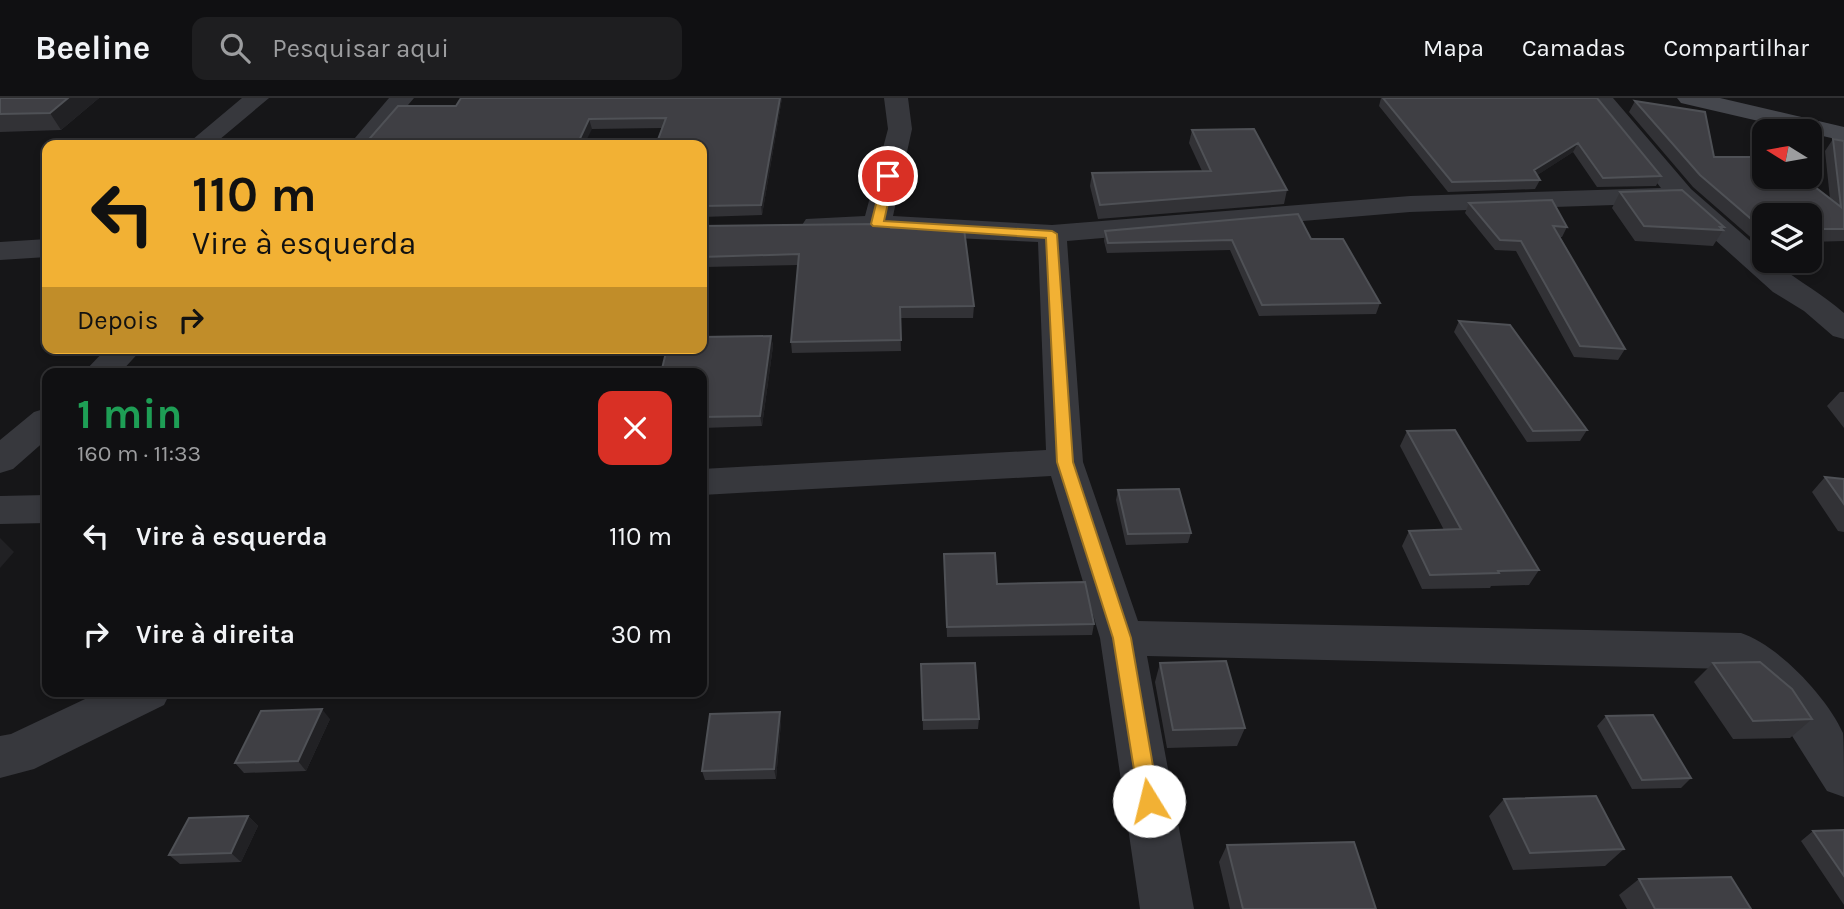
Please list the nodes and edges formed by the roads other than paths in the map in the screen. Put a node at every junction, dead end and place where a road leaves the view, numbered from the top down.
1 (257, 98) edge
2 (401, 98) edge
3 (896, 98) edge
4 (1601, 98) edge
5 (1689, 98) edge
6 (1844, 134) edge
7 (204, 140) edge
8 (365, 140) edge
9 (1681, 195) junction
10 (877, 224) junction
11 (796, 225) edge
12 (1052, 234) junction
13 (42, 248) edge
14 (0, 251) edge
15 (1844, 329) edge
16 (121, 354) edge
17 (105, 368) edge
18 (42, 424) edge
19 (0, 460) edge
20 (1065, 462) junction
21 (707, 482) edge
22 (42, 509) edge
23 (0, 510) edge
24 (1122, 638) junction
25 (136, 697) edge
26 (0, 757) edge
27 (1844, 775) edge
28 (1167, 909) edge

1 - 7 street
2 - 8 street
3 - 10 street
4 - 9 street
5 - 6 main road
9 - 12 street
9 - 15 street
10 - 11 street
10 - 12 street
12 - 20 street
13 - 14 street
16 - 17 street
18 - 19 street
20 - 21 street
20 - 24 street
22 - 23 street
24 - 27 street
24 - 28 street
25 - 26 street

